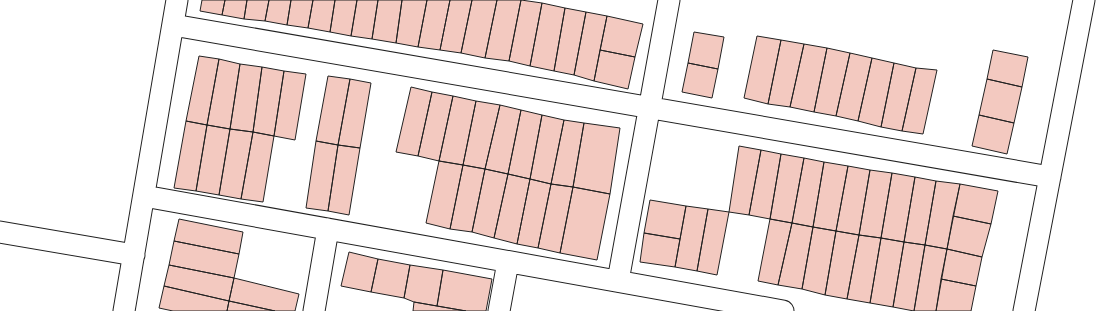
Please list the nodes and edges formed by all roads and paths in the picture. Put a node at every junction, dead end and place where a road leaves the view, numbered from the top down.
1 (177, 0) edge
2 (669, 0) edge
3 (1084, 0) edge
4 (172, 25) junction
5 (650, 107) junction
6 (1050, 177) junction
7 (144, 196) junction
8 (328, 229) junction
9 (0, 232) edge
10 (134, 255) junction
11 (508, 262) junction
12 (618, 281) junction
13 (735, 307) edge
14 (124, 311) edge
15 (314, 311) edge
16 (499, 311) edge
17 (783, 311) edge
18 (1024, 311) edge

1 - 4 street
2 - 5 street
3 - 6 street
4 - 5 street
4 - 7 street
5 - 6 street
5 - 12 street
6 - 18 street
7 - 8 street
7 - 10 street
8 - 11 street
8 - 15 street
9 - 10 street
10 - 14 street
11 - 12 street
11 - 16 street
12 - 13 street
13 - 17 street

